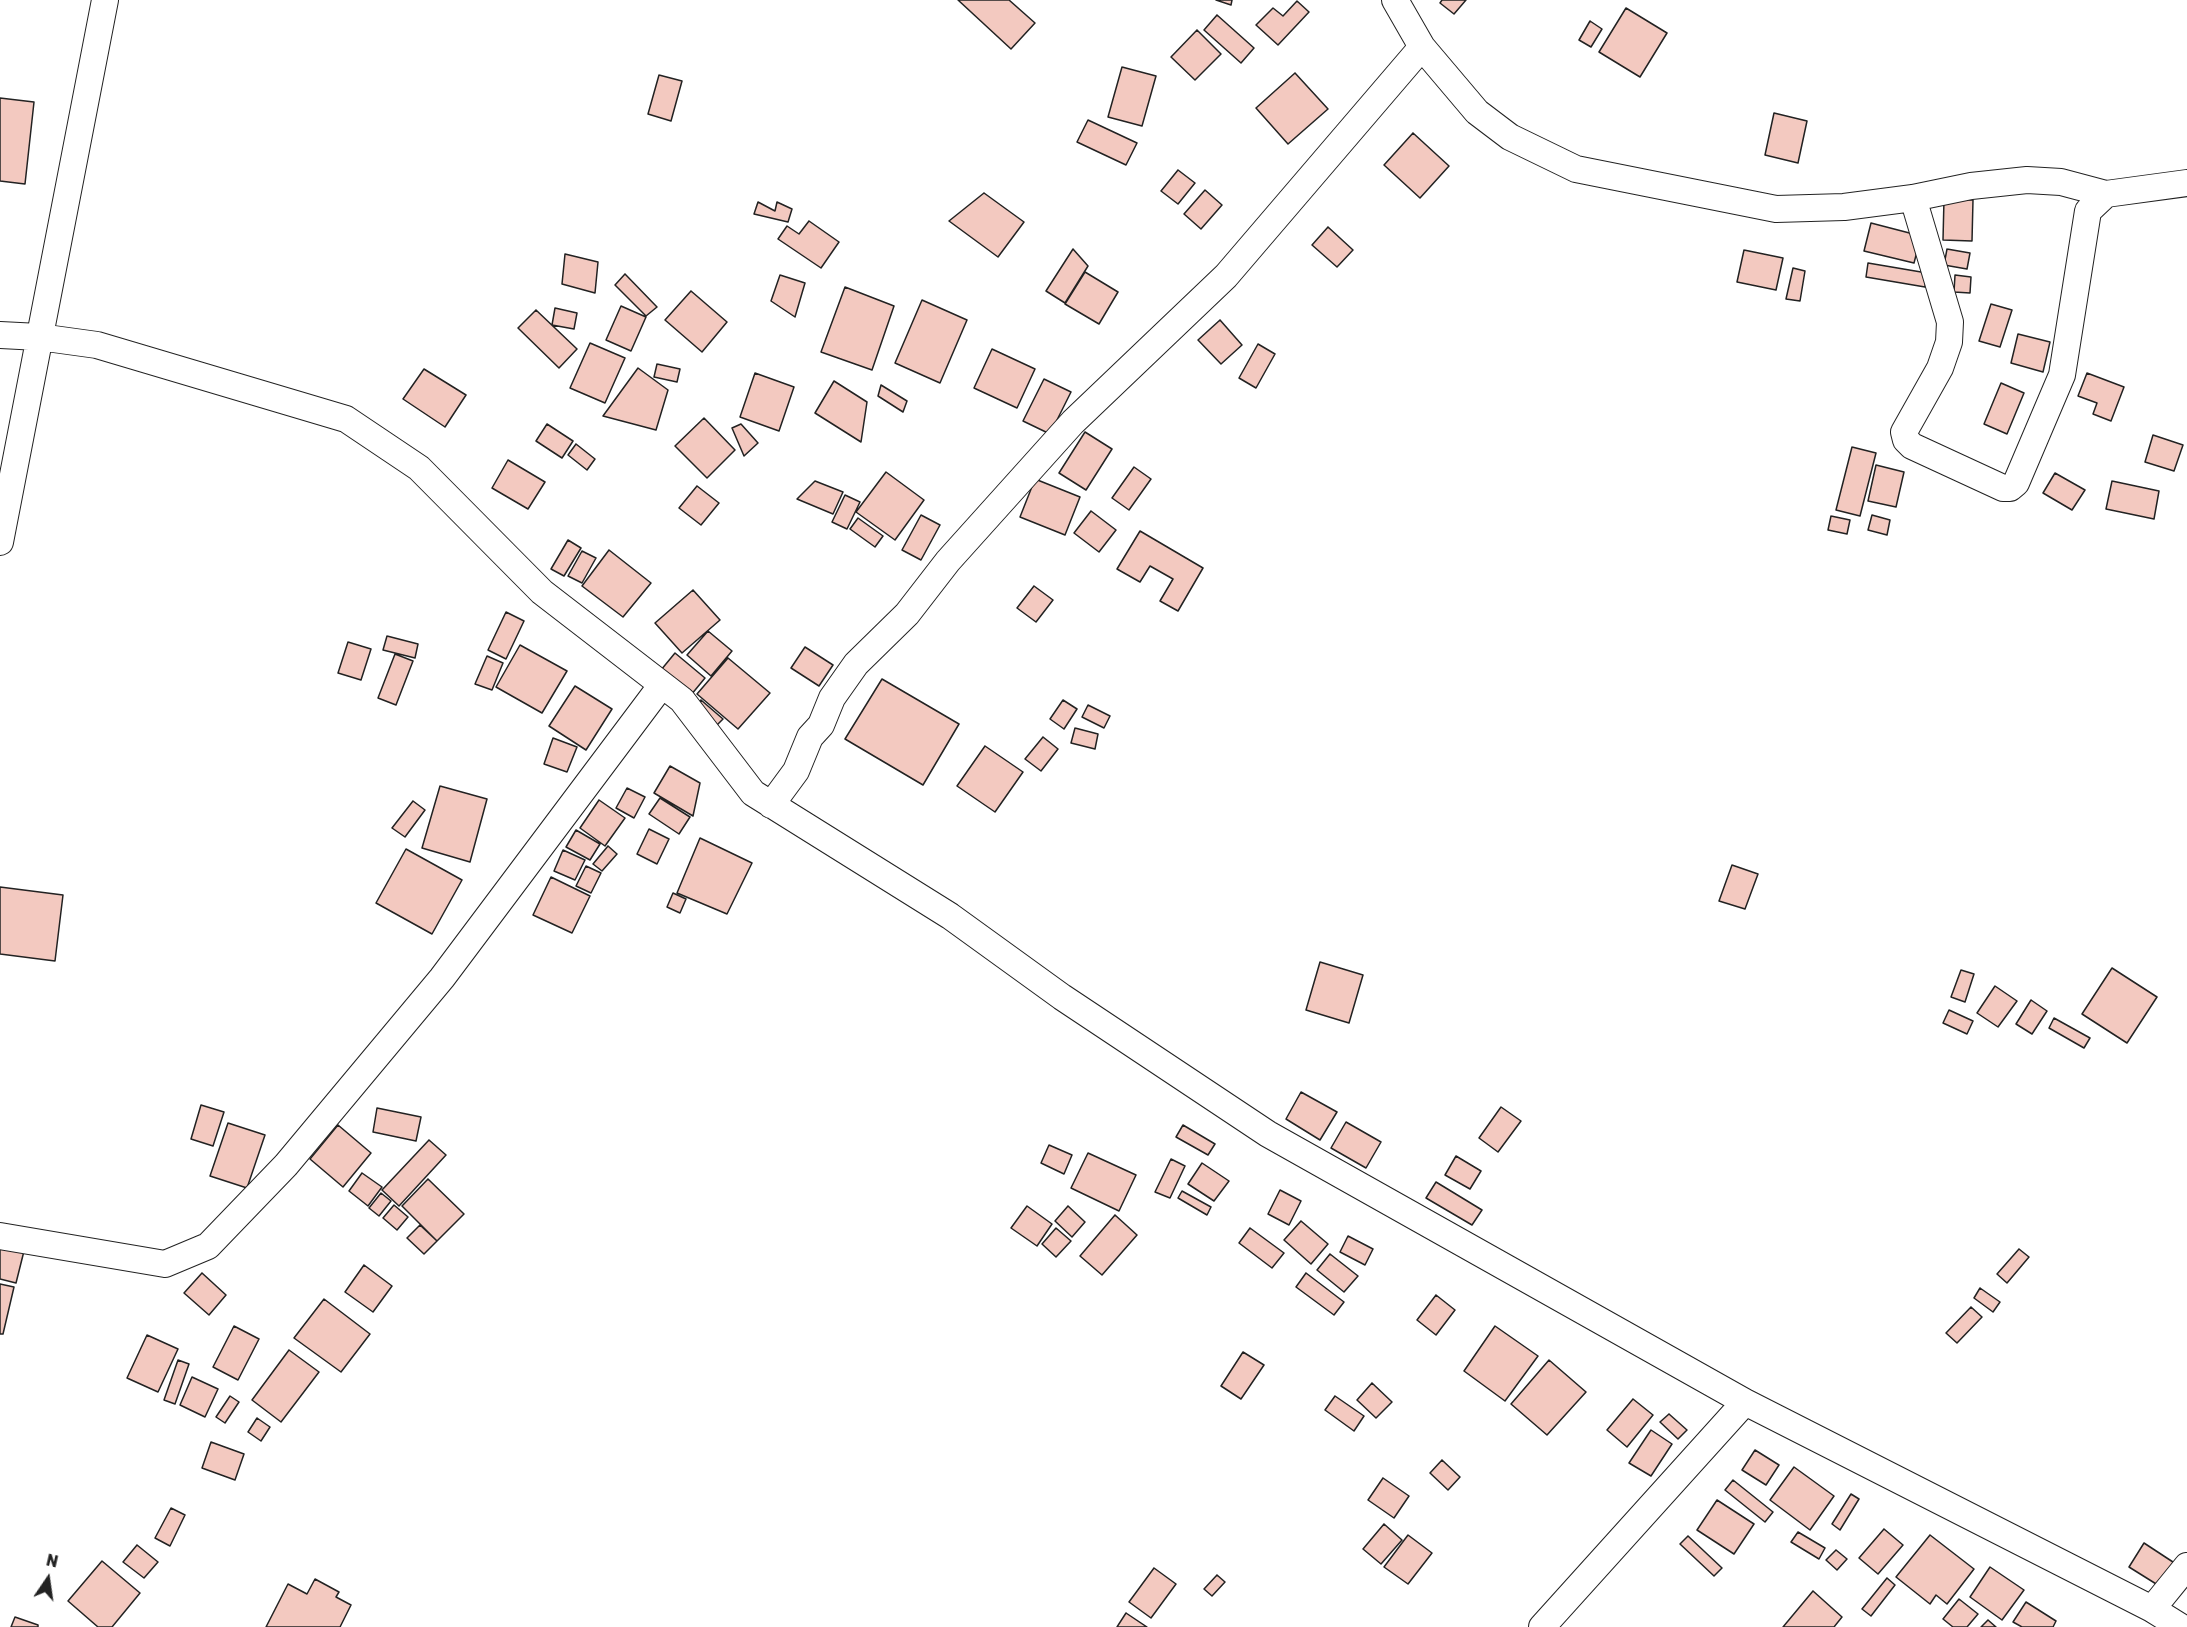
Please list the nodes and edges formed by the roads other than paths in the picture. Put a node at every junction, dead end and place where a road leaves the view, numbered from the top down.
1 (105, 0) edge
2 (1395, 0) edge
3 (1422, 47) junction
4 (2187, 183) edge
5 (2106, 194) junction
6 (1913, 198) junction
7 (0, 335) edge
8 (39, 337) junction
9 (0, 542) edge
10 (661, 686) junction
11 (771, 805) junction
12 (0, 1236) edge
13 (1745, 1402) junction
14 (2187, 1566) edge
15 (2152, 1609) junction
16 (1542, 1627) edge
17 (2181, 1627) edge

1 - 8 street
2 - 3 street
3 - 6 street
3 - 11 street
4 - 5 street
5 - 6 street
5 - 6 street
7 - 8 street
8 - 9 street
8 - 10 street
10 - 11 street
10 - 12 street
11 - 13 street
13 - 15 street
13 - 16 street
14 - 15 street
15 - 17 street

